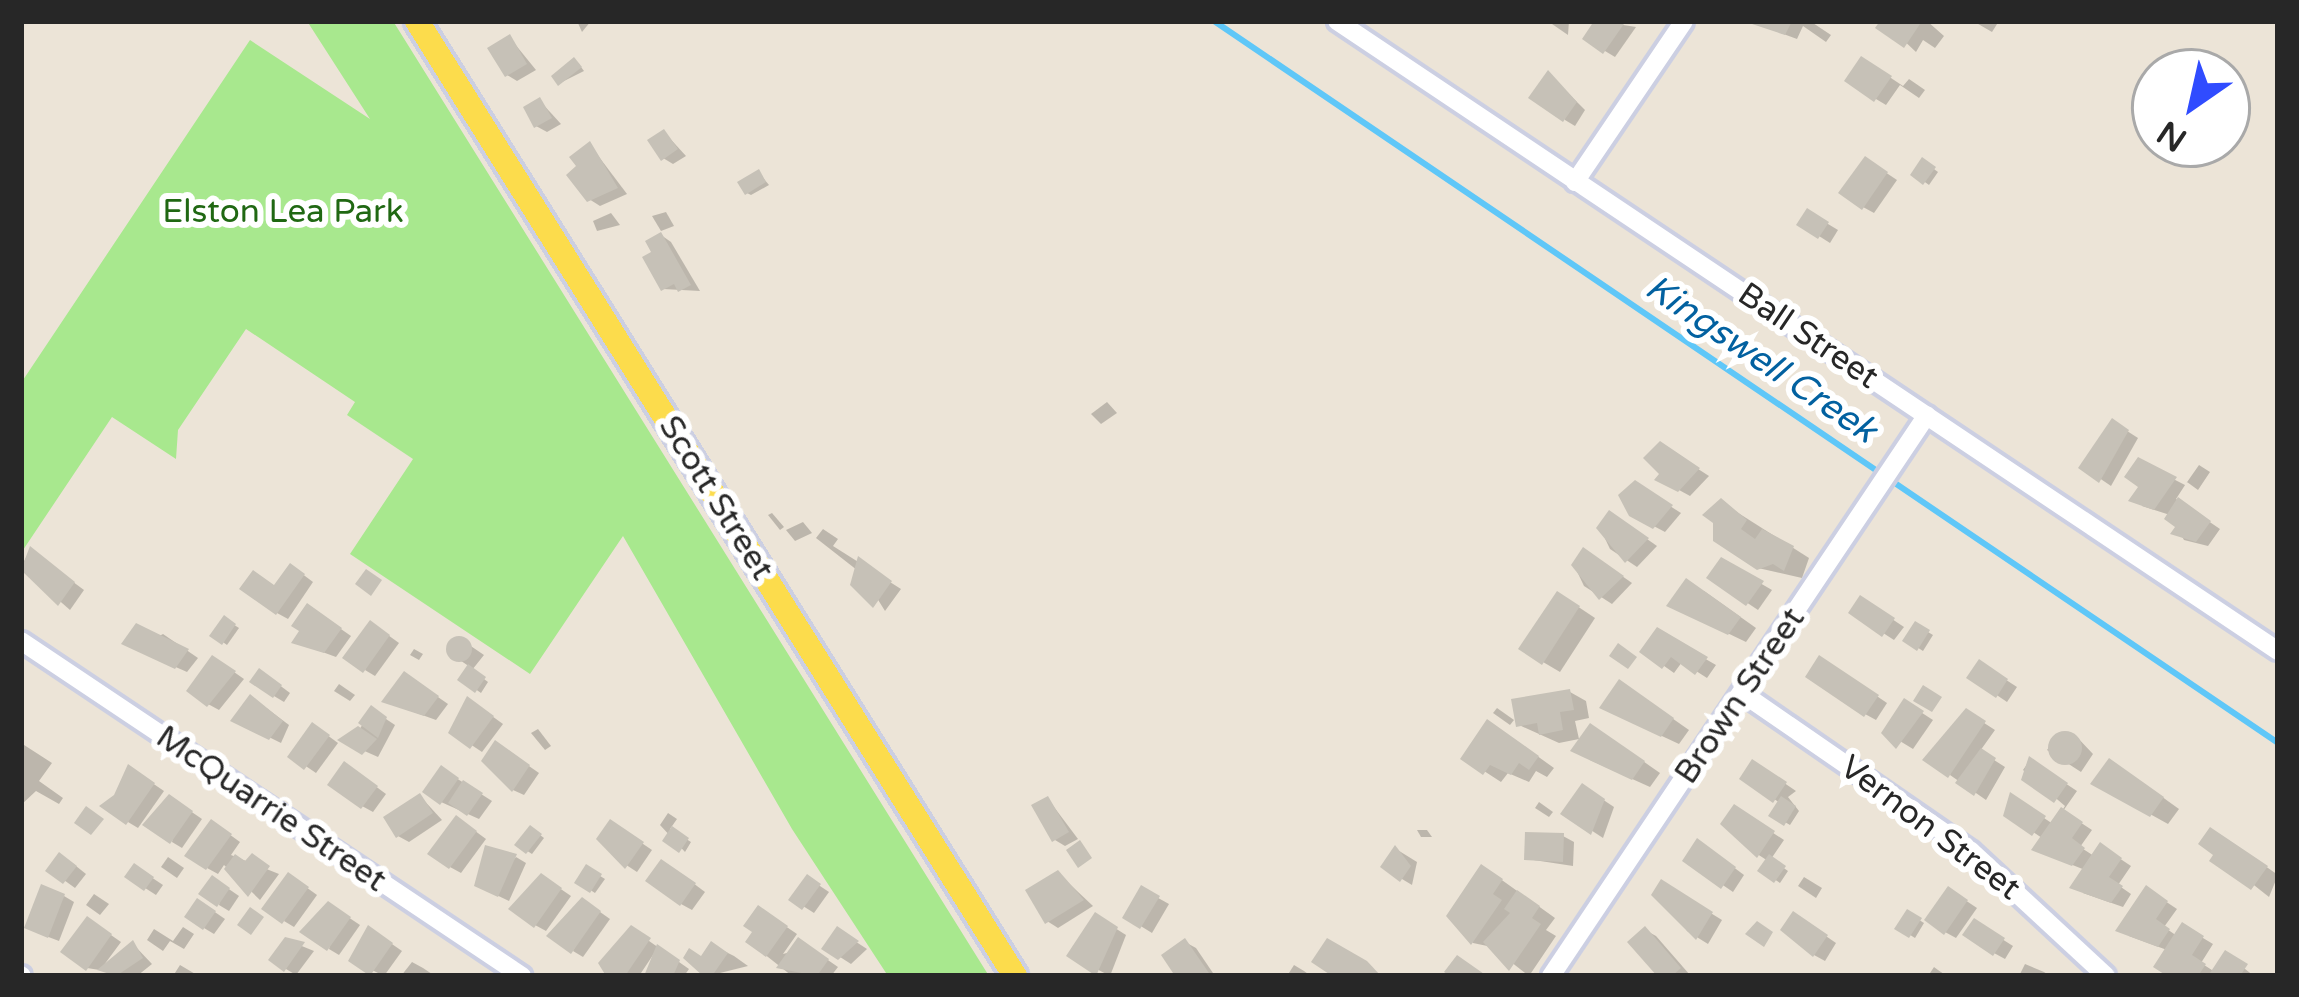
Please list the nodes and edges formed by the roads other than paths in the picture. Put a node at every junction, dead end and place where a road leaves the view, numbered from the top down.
1 (417, 21) edge
2 (1337, 21) edge
3 (1684, 21) edge
4 (1575, 182) junction
5 (1927, 415) junction
6 (21, 641) edge
7 (2278, 651) edge
8 (1742, 693) junction
9 (520, 976) edge
10 (1015, 976) edge
11 (1551, 976) edge
12 (2106, 976) edge

1 - 10 main road, Scott Street
2 - 4 street, Ball Street
3 - 4 street
4 - 5 street, Ball Street
5 - 7 street, Ball Street
5 - 8 street, Brown Street
6 - 9 street, McQuarrie Street
8 - 11 street, Brown Street
8 - 12 street, Vernon Street

